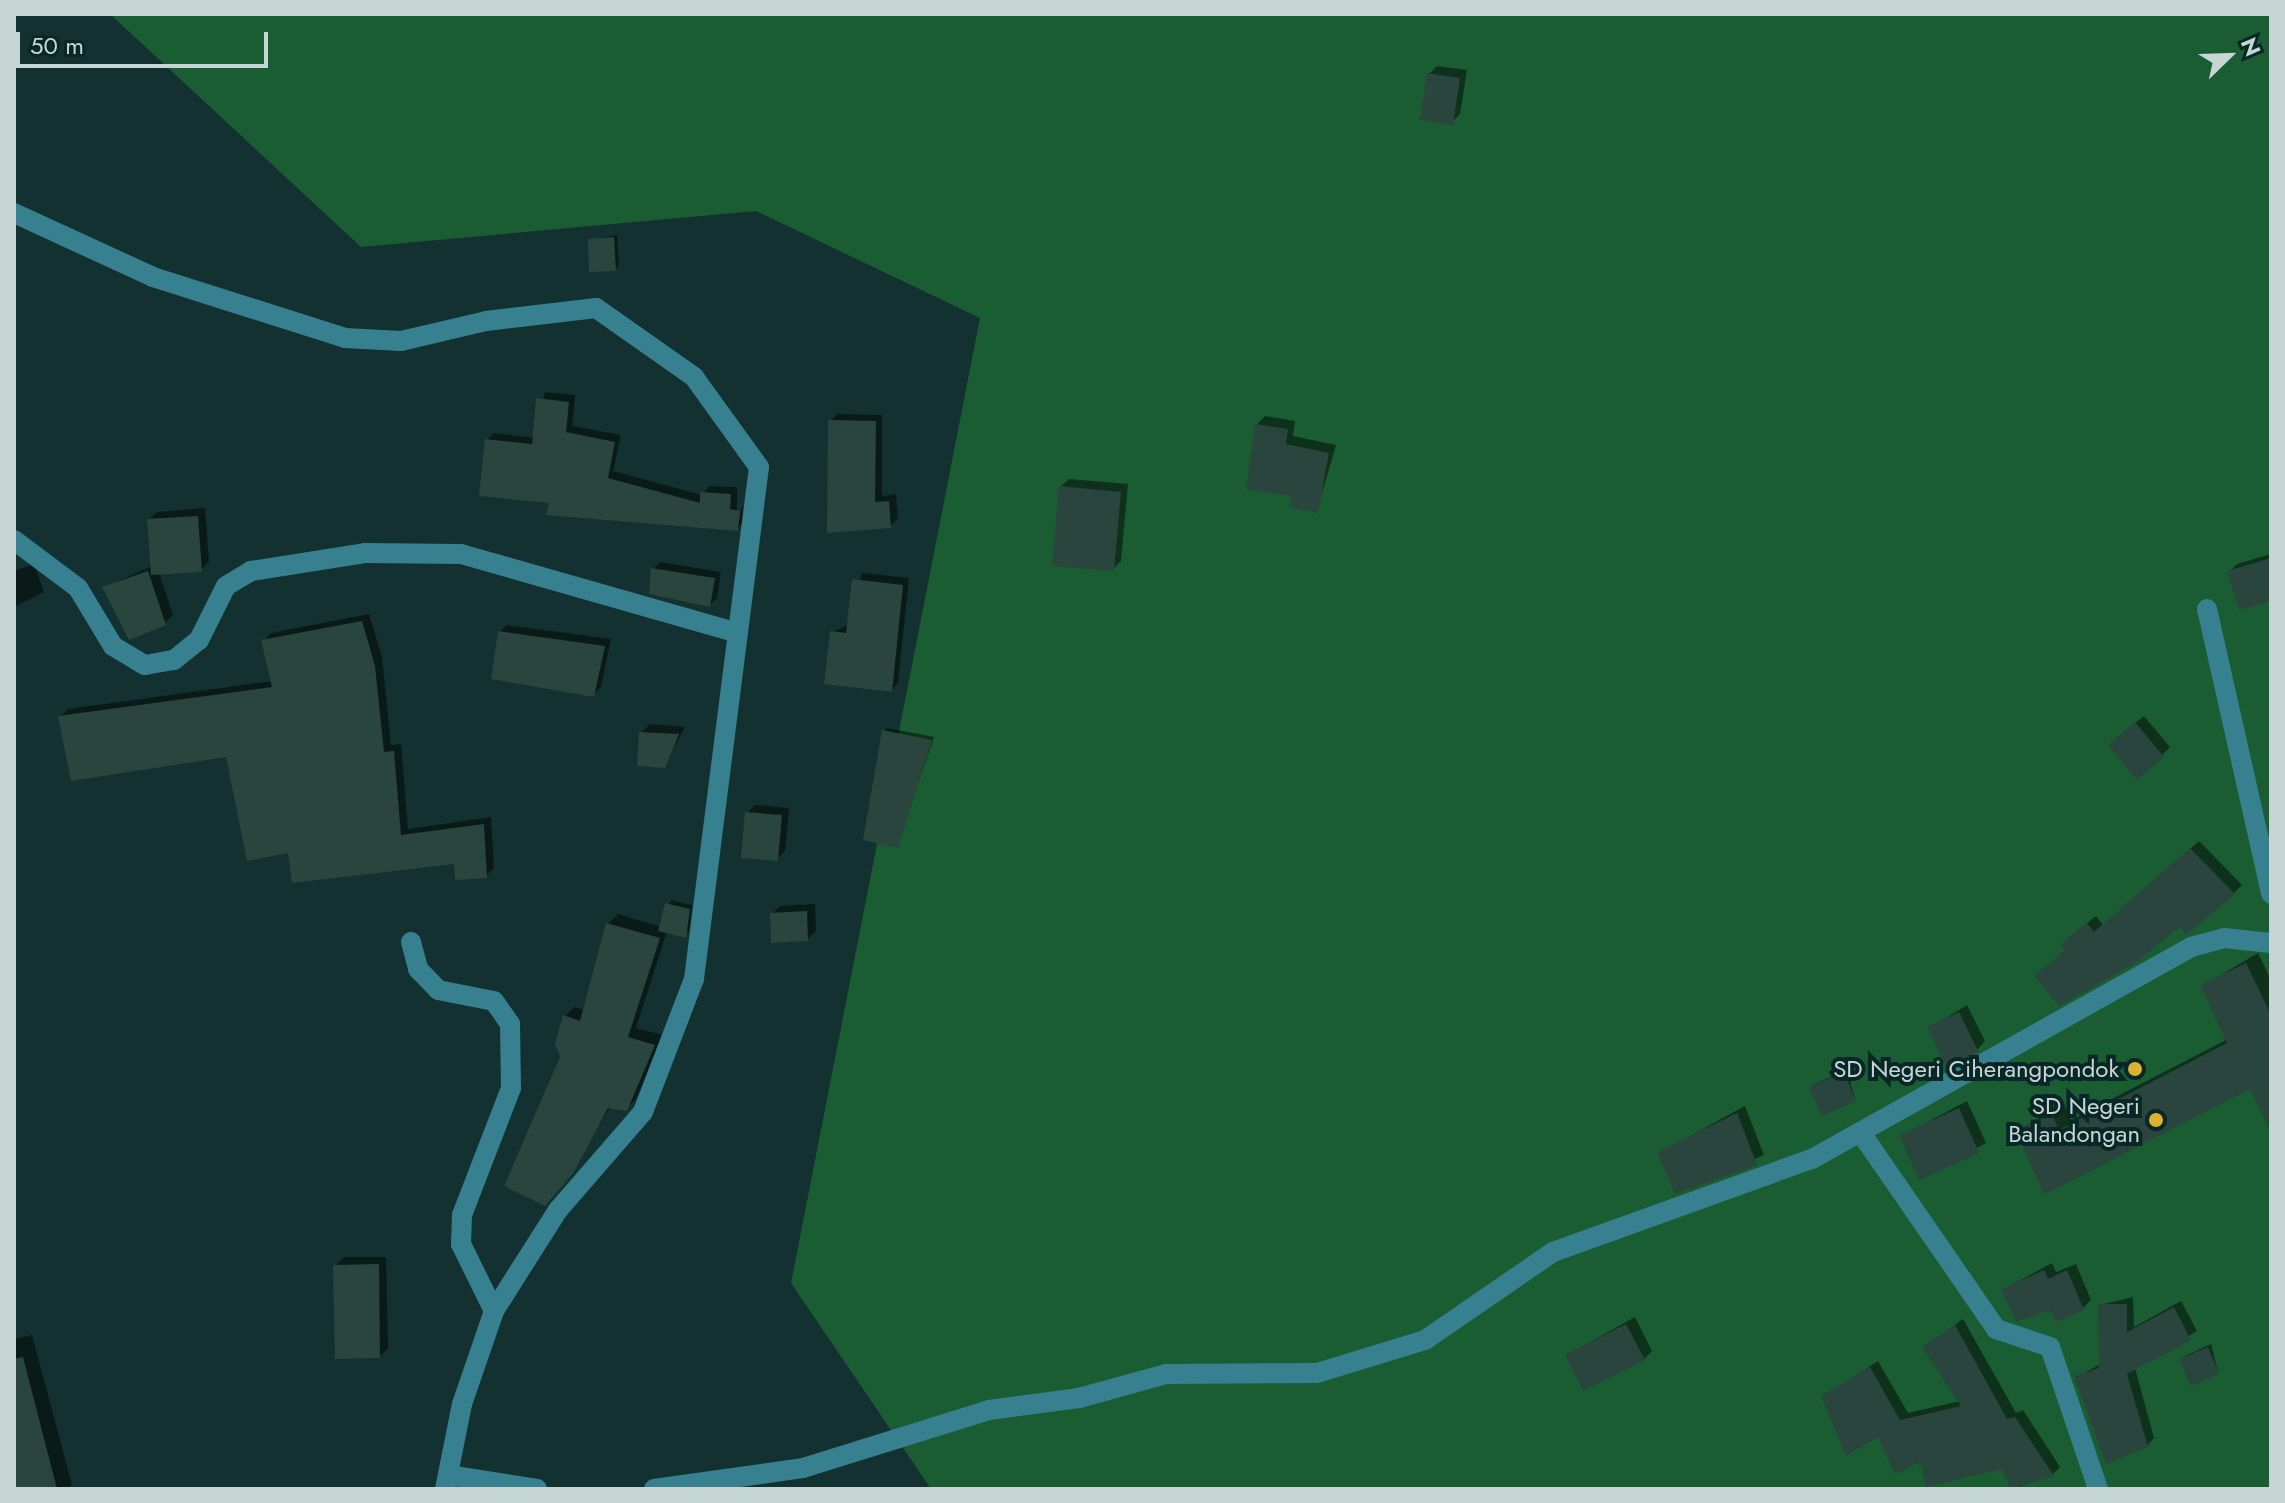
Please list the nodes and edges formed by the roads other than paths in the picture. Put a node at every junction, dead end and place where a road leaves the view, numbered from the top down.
1 (14, 213) edge
2 (14, 540) edge
3 (2207, 609) dead end
4 (735, 632) junction
5 (2271, 894) edge
6 (411, 942) dead end
7 (2271, 943) edge
8 (1861, 1133) junction
9 (494, 1311) junction
10 (447, 1482) edge
11 (537, 1489) edge
12 (654, 1489) edge
13 (2098, 1489) edge

1 - 4 street
2 - 4 street
3 - 5 street
4 - 9 street
6 - 9 street
7 - 8 street
8 - 12 street
8 - 13 street
9 - 10 street
10 - 11 street

